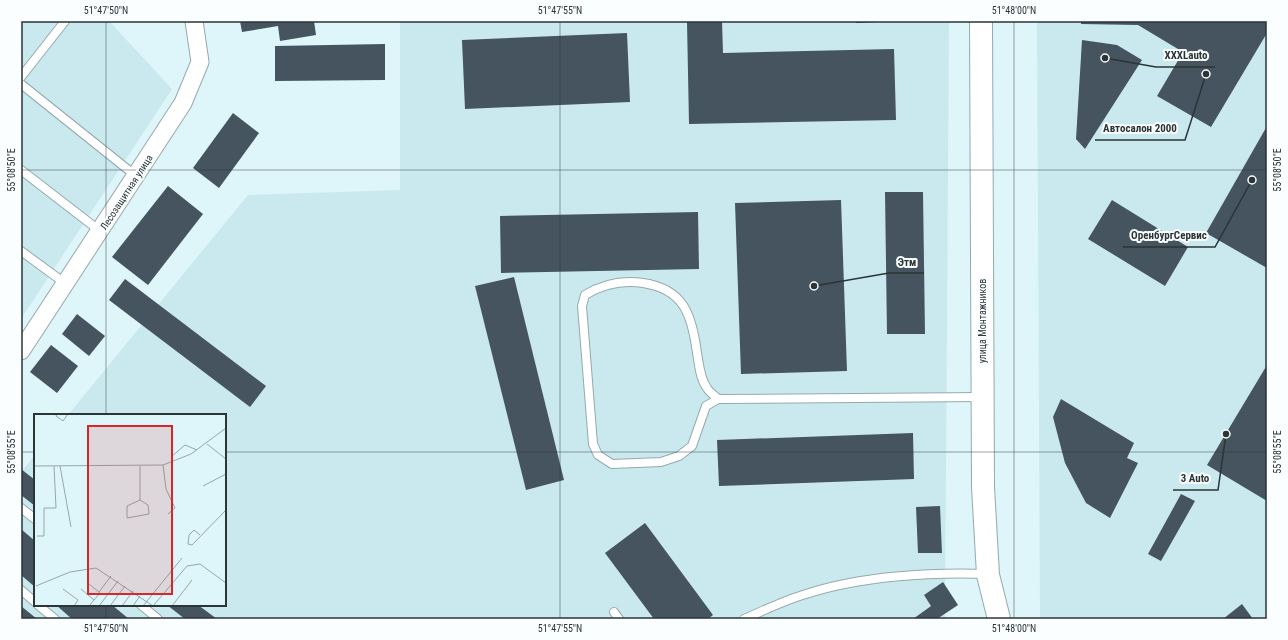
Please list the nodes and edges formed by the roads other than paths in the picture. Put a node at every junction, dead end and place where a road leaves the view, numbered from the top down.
1 (65, 21) edge
2 (194, 21) edge
3 (981, 21) edge
4 (21, 76) edge
5 (21, 84) edge
6 (21, 170) edge
7 (136, 176) junction
8 (100, 231) junction
9 (21, 251) edge
10 (66, 284) junction
11 (23, 344) edge
12 (983, 397) junction
13 (718, 399) junction
14 (21, 508) edge
15 (34, 518) edge
16 (988, 574) junction
17 (21, 590) edge
18 (34, 601) edge
19 (39, 606) edge
20 (142, 606) edge
21 (614, 612) dead end
22 (55, 619) edge
23 (158, 619) edge
24 (619, 619) edge
25 (744, 619) edge
26 (999, 619) edge

1 - 4 lane
2 - 7 street, Лесозащитная улица
3 - 12 main road, улица Монтажников
5 - 7 lane
6 - 8 lane
7 - 8 street, Лесозащитная улица
8 - 10 street, Лесозащитная улица
9 - 10 lane
10 - 11 street, Лесозащитная улица
12 - 13 lane
12 - 16 main road, улица Монтажников
13 - 13 lane
14 - 15 lane
16 - 25 lane
16 - 26 main road, улица Монтажников
17 - 18 lane
19 - 22 lane
20 - 23 lane
21 - 24 lane

